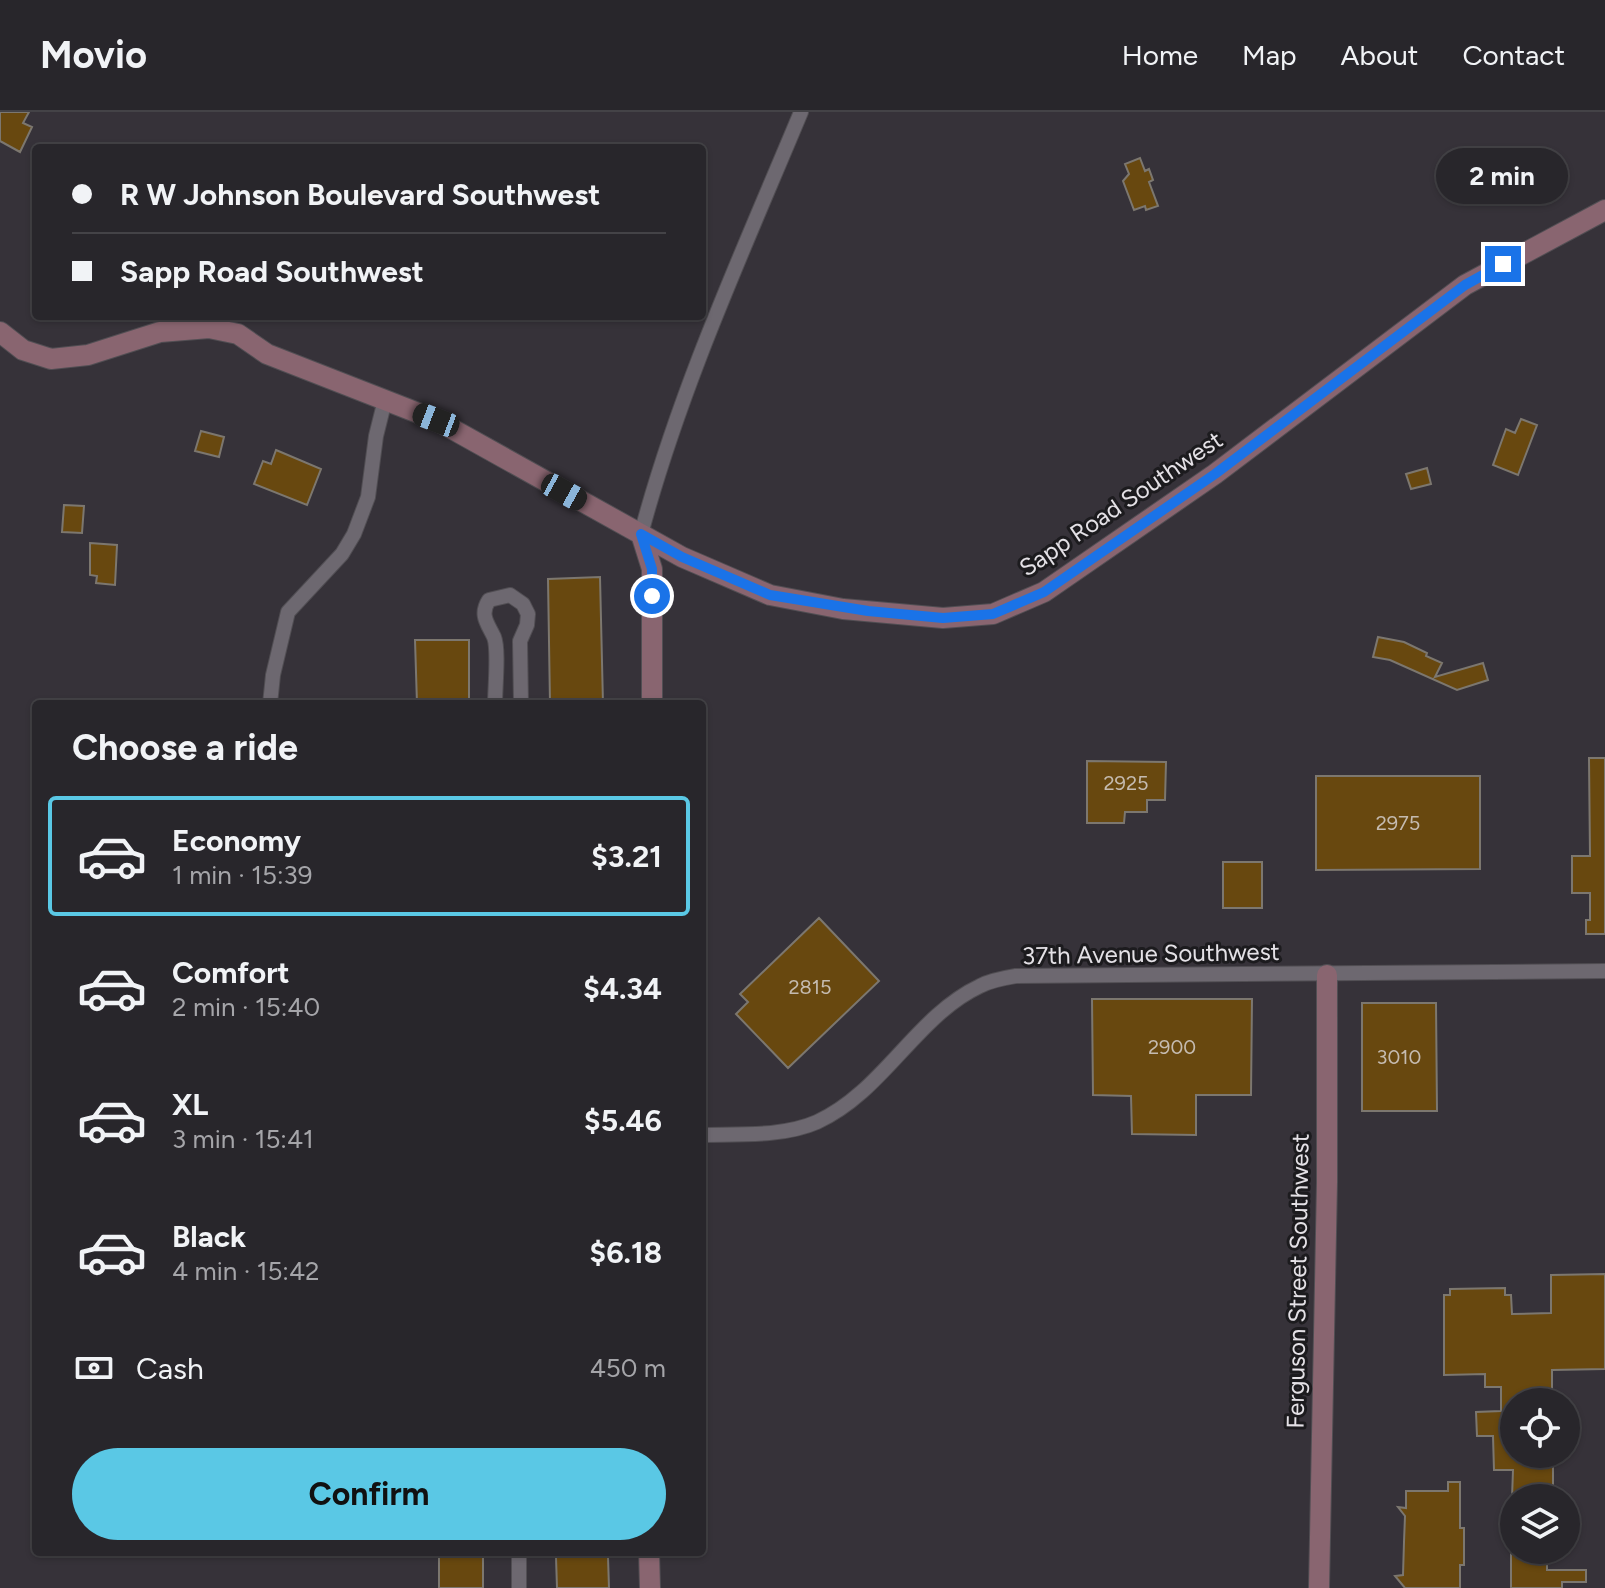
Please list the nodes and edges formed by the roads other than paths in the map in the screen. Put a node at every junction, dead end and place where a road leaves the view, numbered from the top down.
1 (801, 112) edge
2 (1605, 210) edge
3 (0, 332) edge
4 (385, 400) junction
5 (641, 534) junction
6 (270, 700) edge
7 (495, 700) edge
8 (521, 700) edge
9 (652, 700) edge
10 (1605, 971) edge
11 (1327, 975) junction
12 (706, 1135) edge
13 (519, 1556) edge
14 (649, 1556) edge
15 (519, 1588) edge
16 (650, 1588) edge
17 (1319, 1588) edge

1 - 5 street
2 - 5 street, Sapp Road Southwest
3 - 4 street, Sapp Road Southwest
4 - 5 street, Sapp Road Southwest
4 - 6 street
5 - 9 street
7 - 8 street
10 - 11 street, 37th Avenue Southwest
11 - 12 street, 37th Avenue Southwest
11 - 17 street, Ferguson Street Southwest
13 - 15 street
14 - 16 street

